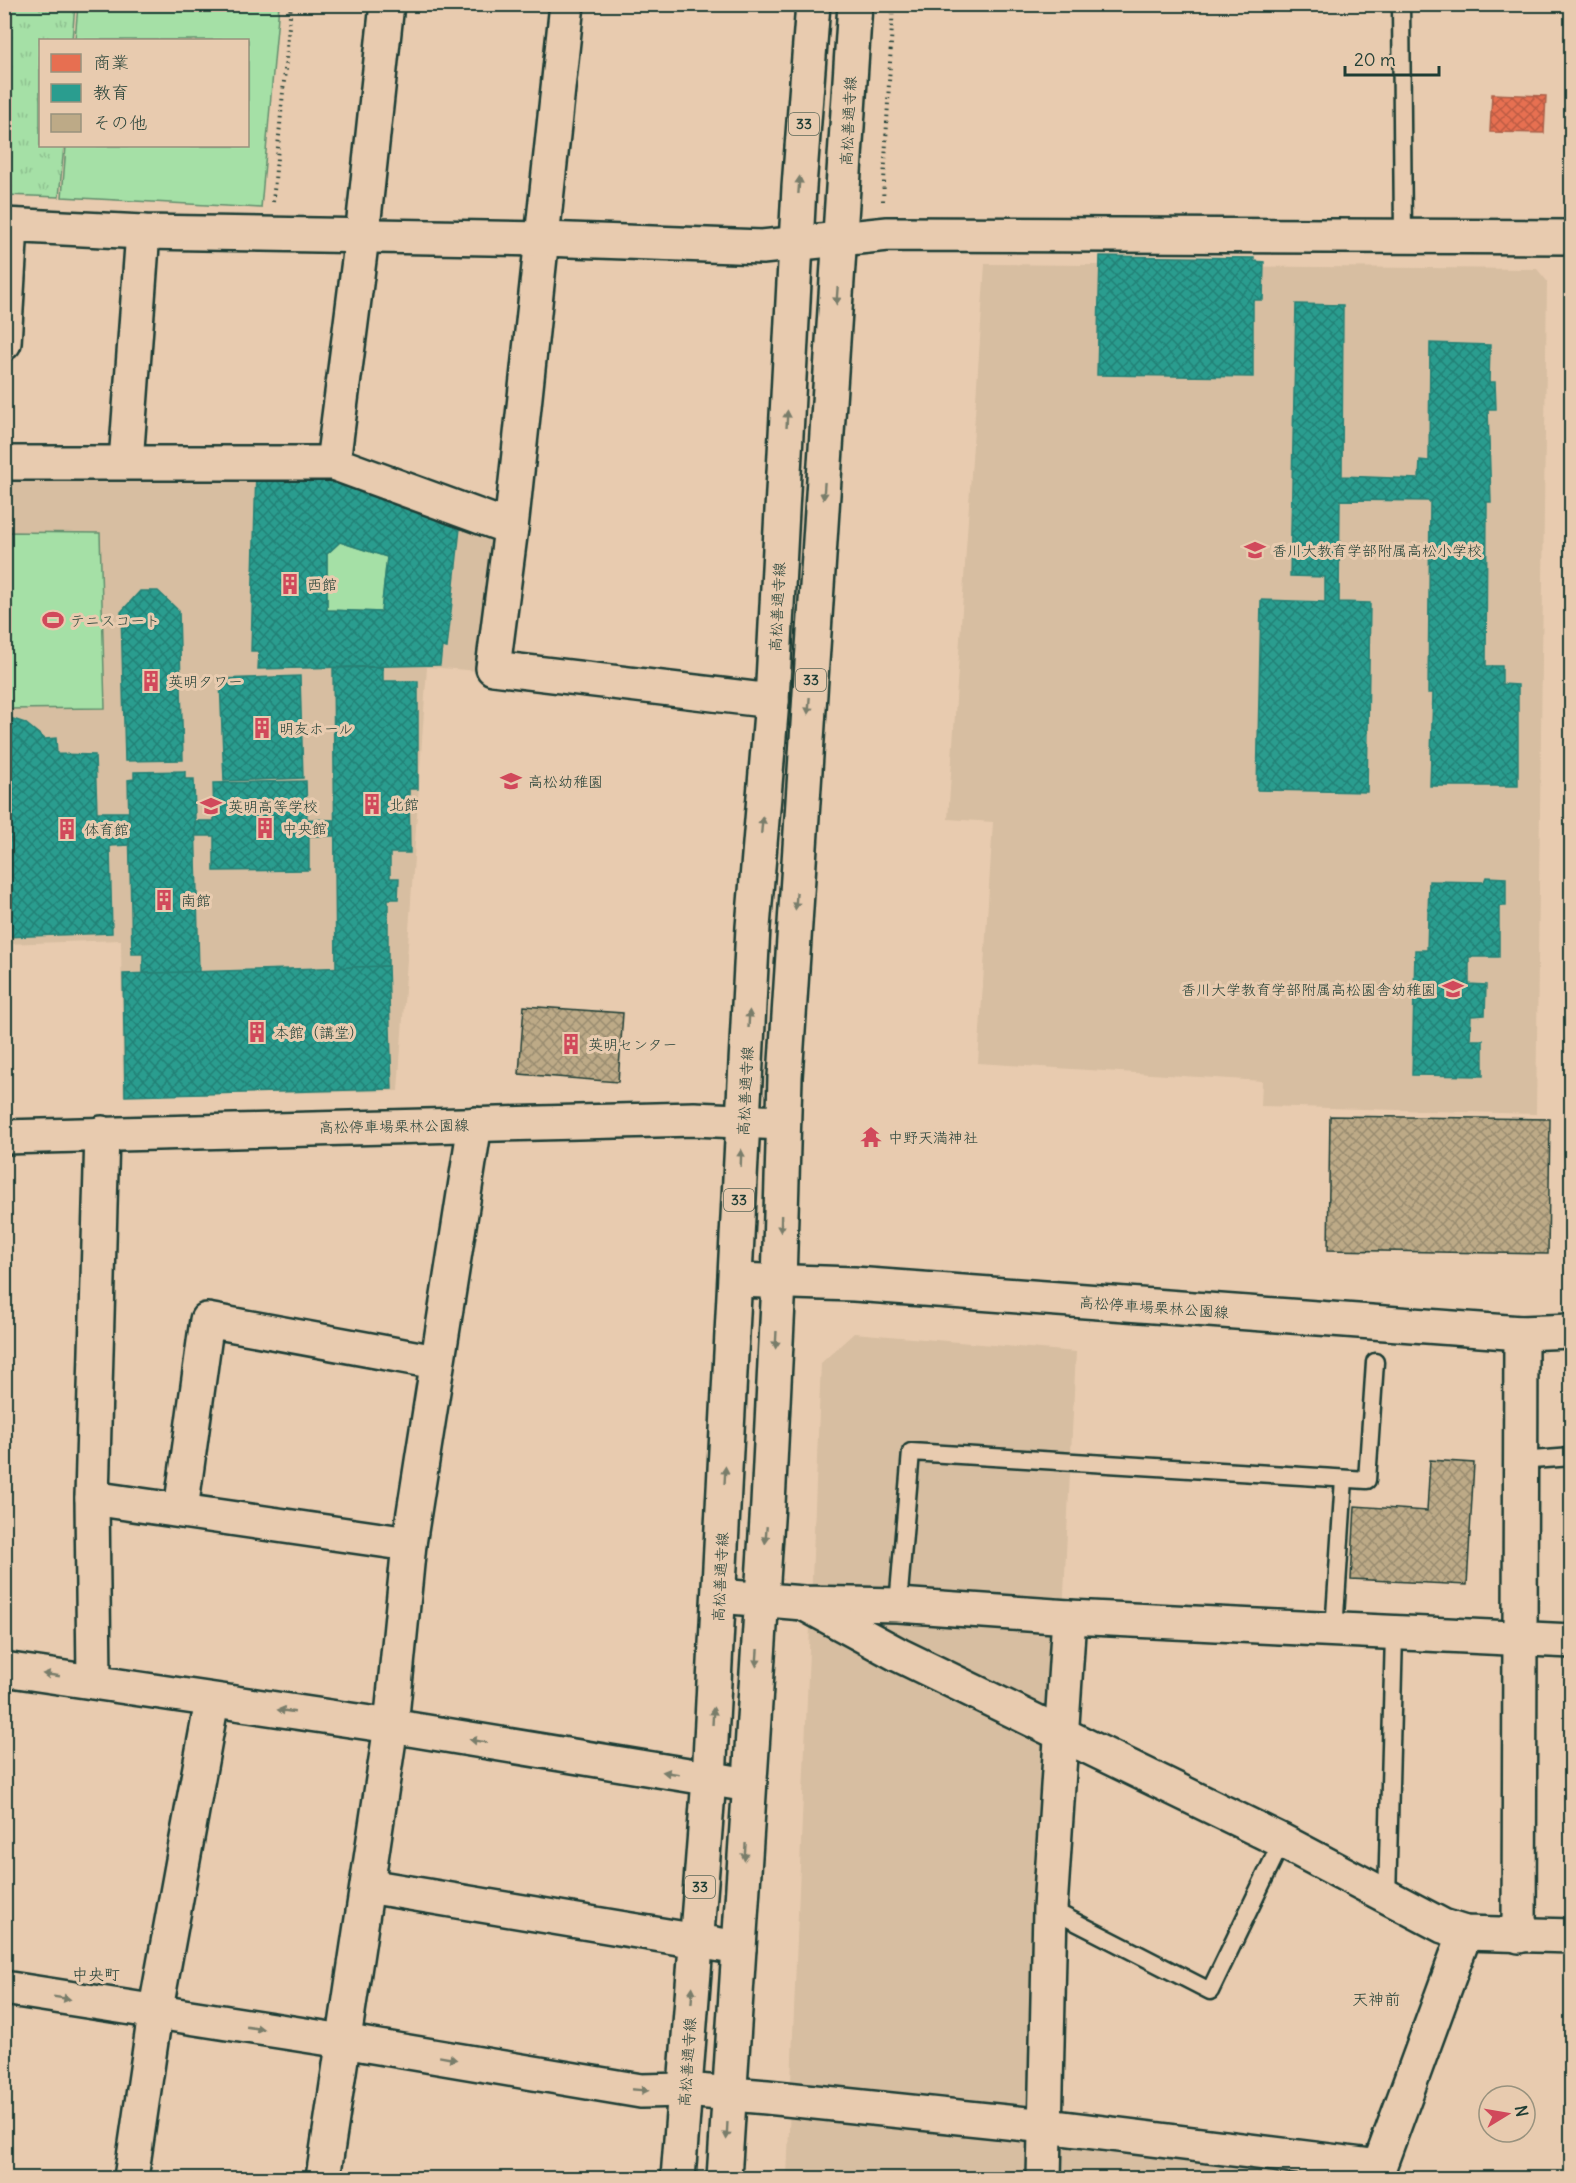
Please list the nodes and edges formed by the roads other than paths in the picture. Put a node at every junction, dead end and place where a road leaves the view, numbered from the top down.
1 (387, 4) edge
2 (567, 4) edge
3 (813, 4) edge
4 (855, 4) edge
5 (1401, 4) edge
6 (8, 225) edge
7 (143, 232) junction
8 (1403, 236) junction
9 (362, 237) junction
10 (1572, 237) edge
11 (543, 238) junction
12 (841, 238) junction
13 (796, 243) junction
14 (4, 343) edge
15 (126, 462) junction
16 (4, 463) edge
17 (333, 463) junction
18 (511, 528) junction
19 (772, 701) junction
20 (742, 1119) junction
21 (783, 1123) junction
22 (475, 1125) junction
23 (102, 1133) junction
24 (4, 1137) edge
25 (736, 1280) junction
26 (779, 1282) junction
27 (1572, 1331) edge
28 (1521, 1333) junction
29 (436, 1362) junction
30 (1375, 1362) dead end
31 (1572, 1457) edge
32 (1519, 1461) junction
33 (1344, 1479) junction
34 (92, 1498) junction
35 (181, 1510) junction
36 (409, 1544) junction
37 (719, 1596) junction
38 (761, 1599) junction
39 (803, 1603) junction
40 (898, 1605) junction
41 (1069, 1617) junction
42 (1334, 1631) junction
43 (1394, 1634) junction
44 (1519, 1638) junction
45 (1572, 1641) edge
46 (4, 1669) edge
47 (94, 1681) junction
48 (212, 1701) junction
49 (391, 1726) junction
50 (1062, 1737) junction
51 (710, 1779) junction
52 (749, 1785) junction
53 (1281, 1841) junction
54 (368, 1886) junction
55 (1387, 1898) junction
56 (1050, 1909) junction
57 (1465, 1933) junction
58 (1519, 1936) junction
59 (1572, 1936) edge
60 (696, 1941) junction
61 (739, 1948) junction
62 (4, 1989) edge
63 (155, 2014) junction
64 (343, 2040) junction
65 (685, 2090) junction
66 (729, 2095) junction
67 (1046, 2126) junction
68 (1378, 2173) edge
69 (131, 2178) edge
70 (323, 2178) edge
71 (678, 2178) edge
72 (724, 2178) edge
73 (1044, 2178) edge

1 - 9 street
2 - 11 street
13 -> 3 street, 高松善通寺線 / 33
4 - 12 street, 高松善通寺線 / 33
5 - 8 lane
6 - 7 street
6 - 14 street
7 - 9 street
7 - 15 street
8 - 10 street
8 - 12 street
9 - 11 street
9 - 17 street
11 - 13 street
11 - 18 street
12 - 13 street
12 -> 21 street, 高松善通寺線 / 33
19 -> 13 street, 高松善通寺線 / 33
15 - 16 street
15 - 17 street
17 - 18 street
18 - 19 street
20 -> 19 street, 高松善通寺線 / 33
20 - 21 street, 高松停車場栗林公園線
20 - 22 street, 高松停車場栗林公園線
25 -> 20 street, 高松善通寺線 / 33
21 -> 26 street, 高松善通寺線 / 33
22 - 23 street, 高松停車場栗林公園線
22 - 29 street
23 - 24 street, 高松停車場栗林公園線
23 - 34 street
25 - 26 street, 高松停車場栗林公園線
37 -> 25 street, 高松善通寺線 / 33
26 - 28 street, 高松停車場栗林公園線
26 -> 38 street, 高松善通寺線 / 33
27 - 28 street, 高松停車場栗林公園線
28 - 32 street
29 - 35 street
29 - 36 street
30 - 33 lane
31 - 32 lane
32 - 44 street
33 - 40 lane
33 - 42 lane
34 - 35 street
34 - 47 street
35 - 36 street
36 - 49 street
37 - 38 street
51 -> 37 street, 高松善通寺線 / 33
38 - 39 street
38 -> 52 street, 高松善通寺線 / 33
39 - 40 street
39 - 50 street
40 - 41 street
41 - 42 street
41 - 50 street
42 - 43 street
43 - 44 street
43 - 55 lane
44 - 45 street
44 - 58 street
47 -> 46 street
47 - 48 street
49 -> 48 street
48 - 63 street
51 -> 49 street
49 - 54 street
50 - 53 street
50 - 56 street
51 - 52 street
51 - 60 street, 高松善通寺線 / 33
52 -> 61 street, 高松善通寺線 / 33
53 - 55 street
53 - 56 lane
54 - 60 street
54 - 64 street
55 - 57 street
56 - 67 street
57 - 58 street
57 - 68 street
58 - 59 street
60 - 61 street
65 -> 60 street, 高松善通寺線 / 33
61 - 66 street, 高松善通寺線 / 33
62 -> 63 street
63 -> 64 street
63 - 69 street
64 -> 65 street
64 - 70 street
65 - 66 street
65 - 71 street, 高松善通寺線 / 33
66 - 67 street
66 -> 72 street, 高松善通寺線 / 33
67 - 68 street
67 - 73 street

